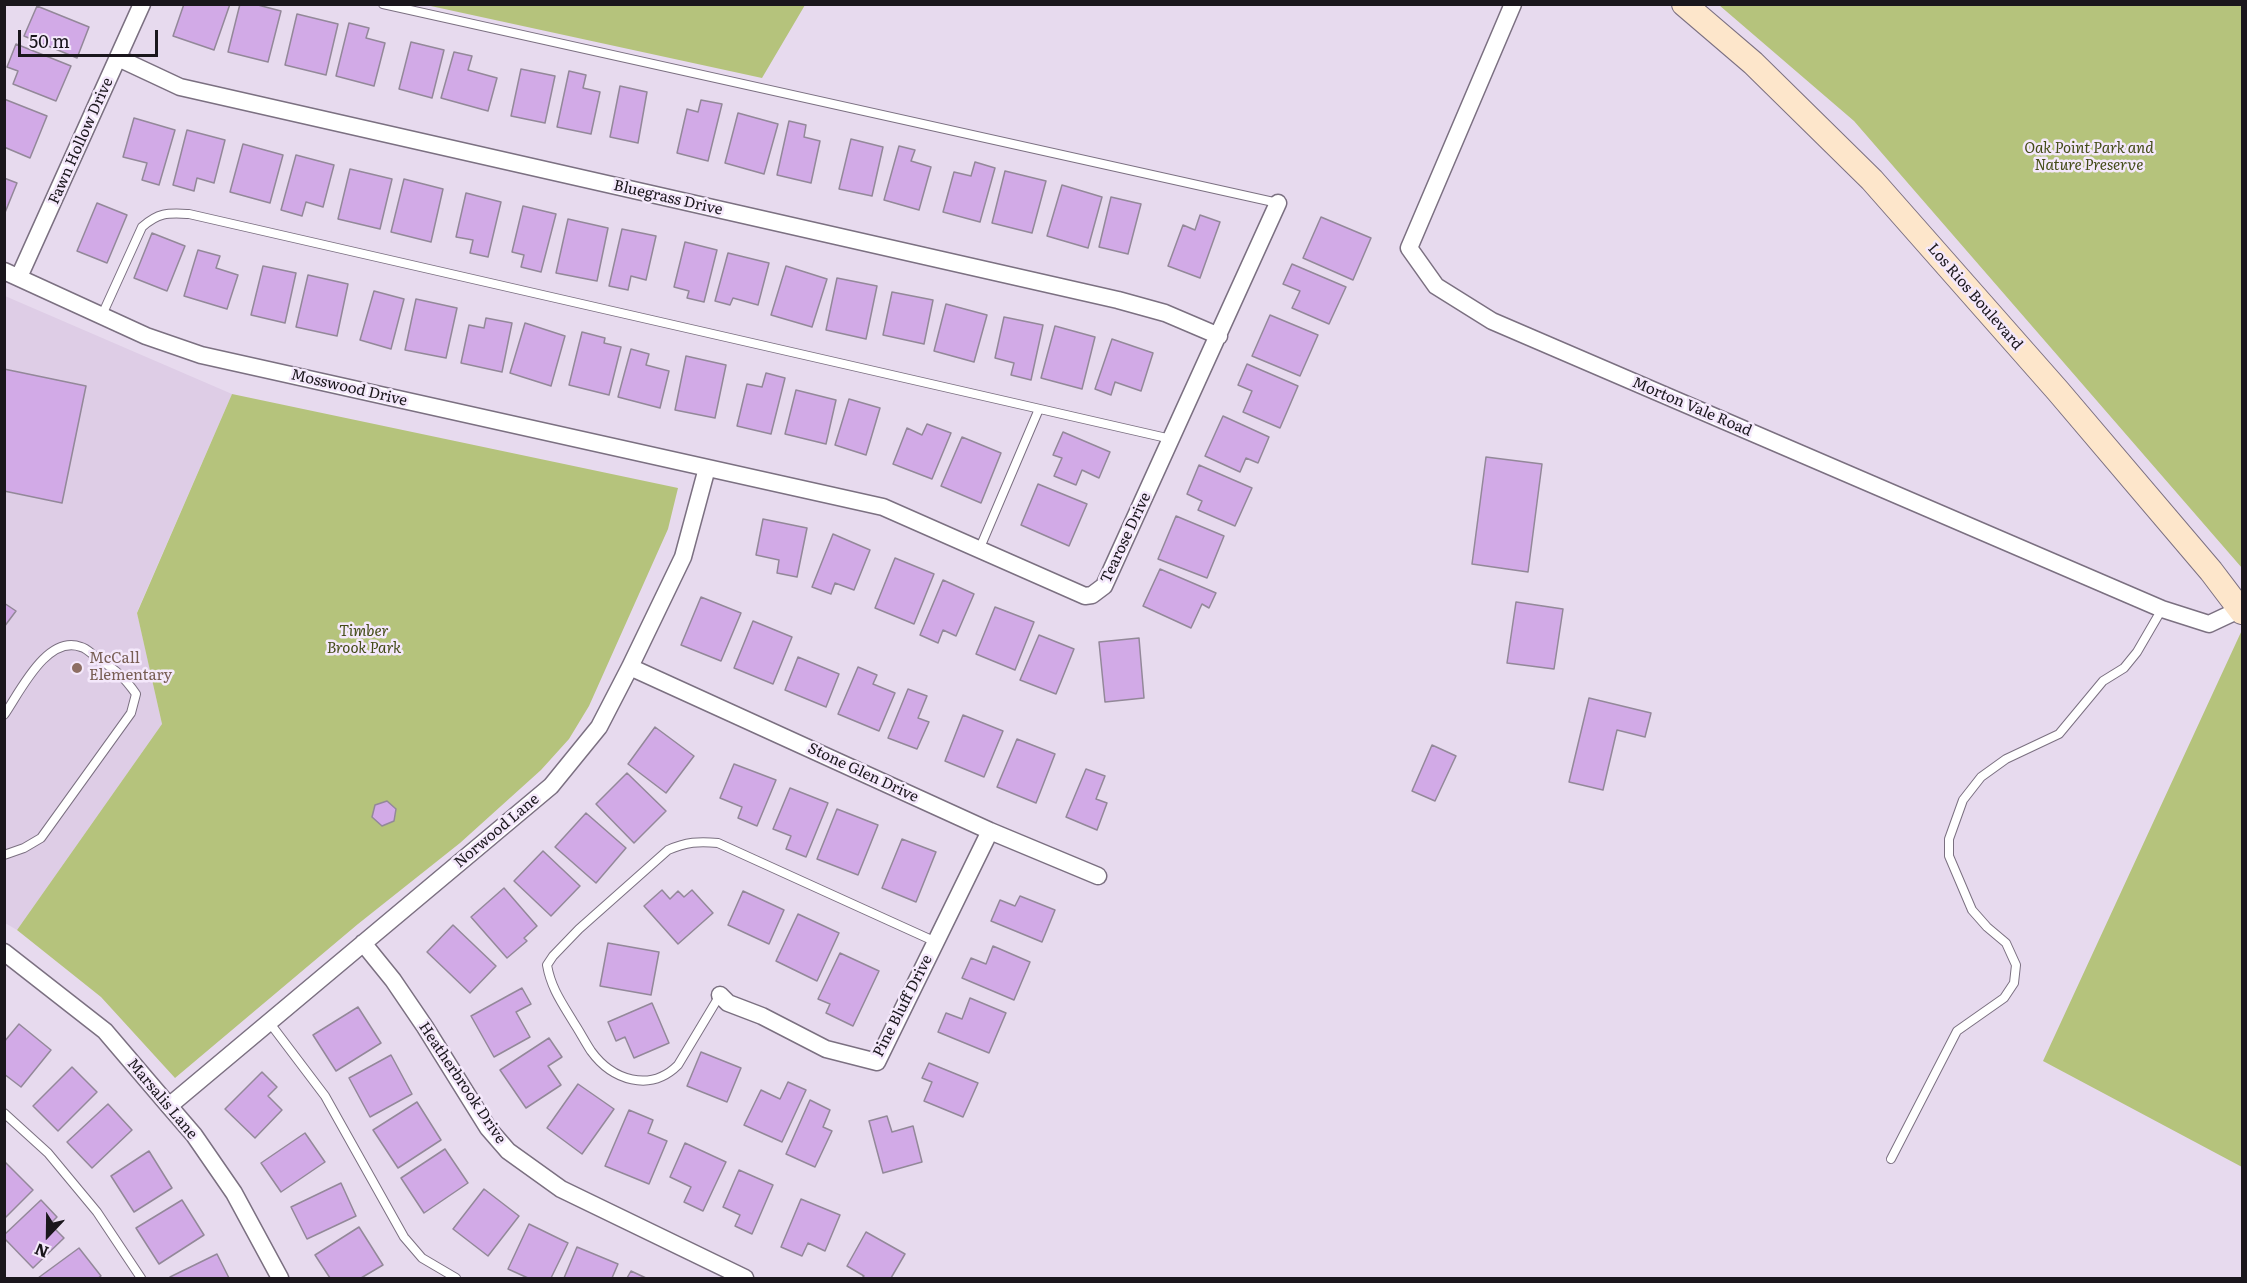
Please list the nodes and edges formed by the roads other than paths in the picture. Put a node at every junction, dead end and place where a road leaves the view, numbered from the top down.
1 (142, 4) edge
2 (383, 4) edge
3 (1513, 4) edge
4 (1684, 4) edge
5 (118, 58) junction
6 (1278, 203) joint
7 (12, 274) edge
8 (102, 315) junction
9 (1219, 336) junction
10 (1039, 409) junction
11 (1172, 439) junction
12 (707, 468) junction
13 (979, 550) junction
14 (2162, 609) junction
15 (2242, 611) edge
16 (630, 667) junction
17 (4, 715) edge
18 (990, 831) junction
19 (4, 855) edge
20 (1098, 876) dead end
21 (936, 942) junction
22 (363, 943) junction
23 (4, 952) edge
24 (720, 995) joint
25 (269, 1022) junction
26 (169, 1106) junction
27 (4, 1113) edge
28 (1890, 1159) dead end
29 (141, 1278) edge
30 (280, 1278) edge
31 (456, 1278) edge
32 (745, 1278) edge

1 - 5 street, Fawn Hollow Drive
2 - 6 lane
3 - 14 street, Morton Vale Road
4 - 15 street, Los Rios Boulevard
5 - 7 street, Fawn Hollow Drive
5 - 9 street, Bluegrass Drive
6 - 9 street, Tearose Drive
7 - 8 street, Mosswood Drive
8 - 10 lane
8 - 12 street, Mosswood Drive
9 - 11 street, Tearose Drive
10 - 11 lane
10 - 13 lane
11 - 13 street, Tearose Drive
12 - 13 street, Tearose Drive
12 - 16 street, Norwood Lane
14 - 15 street, Morton Vale Road
14 - 28 lane
16 - 18 street, Stone Glen Drive
16 - 22 street, Norwood Lane
17 - 19 lane
18 - 20 street, Stone Glen Drive
18 - 21 street, Pine Bluff Drive
21 - 24 street, Pine Bluff Drive
21 - 24 lane
22 - 25 street, Norwood Lane
22 - 32 street, Heatherbrook Drive
23 - 26 street, Marsalis Lane
25 - 26 street, Norwood Lane
25 - 31 lane
26 - 30 street, Marsalis Lane
27 - 29 lane

